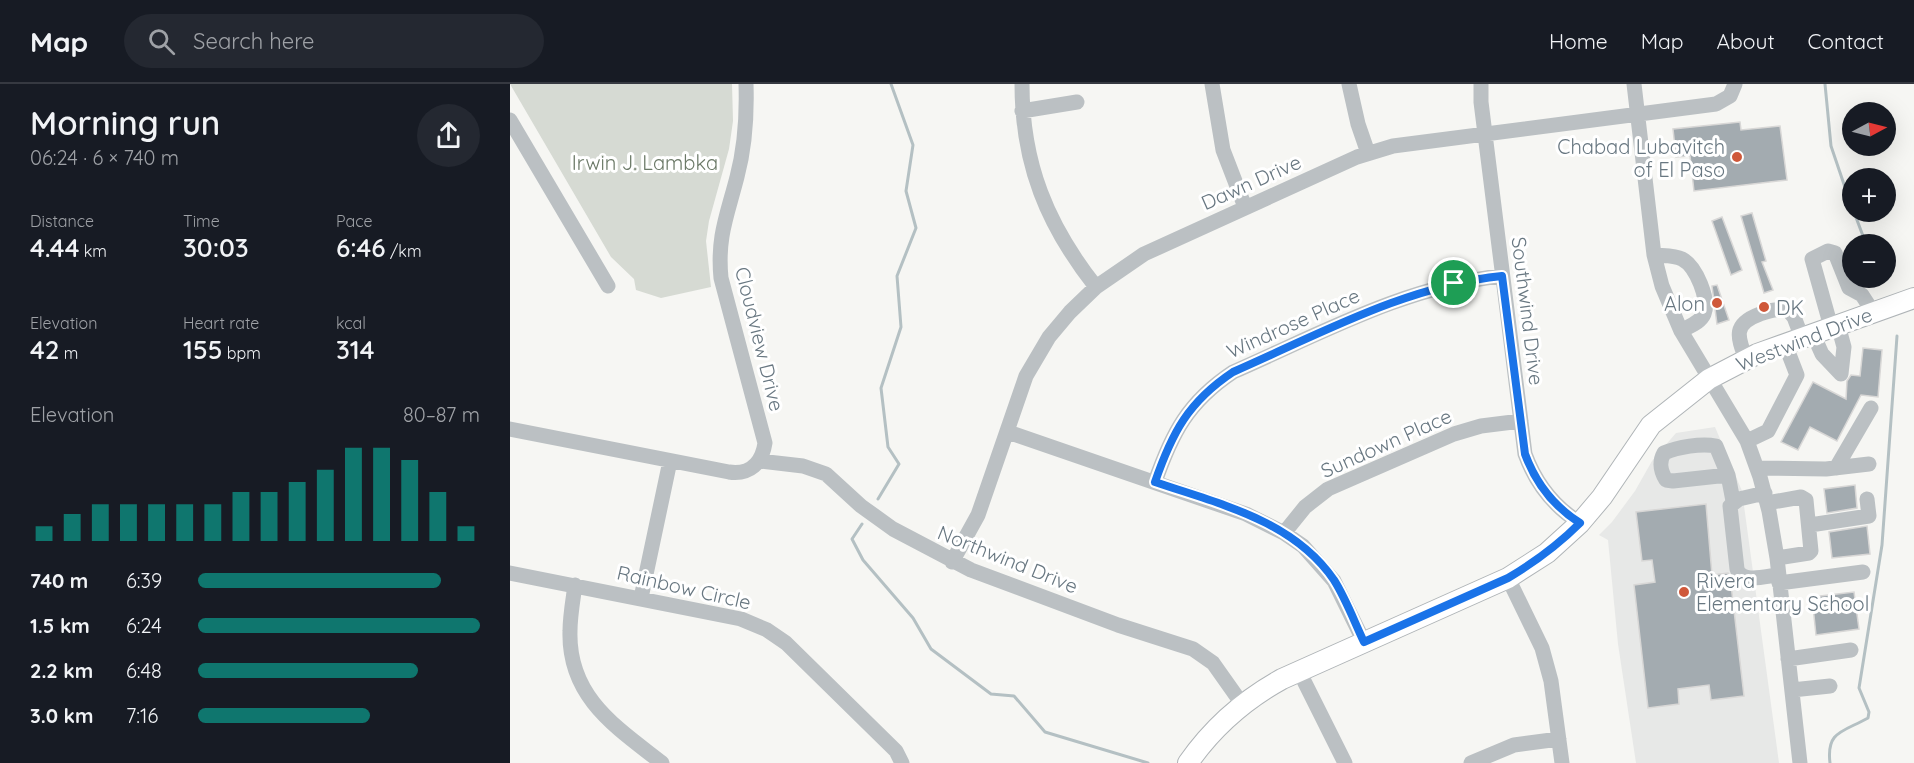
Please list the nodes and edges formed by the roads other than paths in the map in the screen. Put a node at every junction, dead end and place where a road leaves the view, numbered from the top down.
1 (746, 84) edge
2 (1022, 84) edge
3 (1212, 84) edge
4 (1349, 84) edge
5 (1481, 84) edge
6 (1634, 84) edge
7 (1735, 84) edge
8 (1077, 102) dead end
9 (1022, 111) junction
10 (1638, 114) junction
11 (510, 120) edge
12 (1485, 133) junction
13 (1368, 153) junction
14 (1245, 207) junction
15 (1654, 255) junction
16 (1502, 276) junction
17 (608, 286) dead end
18 (1096, 287) junction
19 (1914, 298) edge
20 (1873, 312) junction
21 (1681, 331) junction
22 (1814, 334) junction
23 (1746, 359) junction
24 (1709, 379) junction
25 (1870, 408) dead end
26 (1521, 421) junction
27 (510, 429) edge
28 (1008, 432) junction
29 (1747, 441) junction
30 (670, 461) junction
31 (759, 461) junction
32 (1869, 464) dead end
33 (1757, 468) junction
34 (1836, 468) junction
35 (1728, 475) dead end
36 (1155, 482) junction
37 (1766, 498) junction
38 (1867, 499) dead end
39 (1734, 501) junction
40 (1580, 523) junction
41 (1810, 525) junction
42 (1284, 533) junction
43 (1777, 558) junction
44 (952, 562) junction
45 (1863, 572) dead end
46 (510, 573) edge
47 (1508, 578) junction
48 (1779, 579) junction
49 (575, 585) junction
50 (641, 598) junction
51 (1364, 642) junction
52 (1851, 650) dead end
53 (1788, 659) junction
54 (1299, 671) junction
55 (1830, 686) dead end
56 (1792, 690) junction
57 (1242, 704) junction
58 (1559, 739) junction
59 (662, 763) edge
60 (902, 763) edge
61 (1188, 763) edge
62 (1346, 763) edge
63 (1471, 763) edge
64 (1562, 763) edge
65 (1800, 763) edge

1 - 31 street, Cloudview Drive
2 - 9 street
3 - 14 street
4 - 13 street
5 - 12 street, Southwind Drive
6 - 10 street
7 - 10 street, Dawn Drive
8 - 9 street
9 - 18 street
10 - 12 street, Dawn Drive
10 - 15 street
11 - 17 street
12 - 13 street, Dawn Drive
12 - 16 street, Southwind Drive
13 - 14 street, Dawn Drive
14 - 18 street, Dawn Drive
15 - 21 street
15 - 21 street
16 - 26 street, Southwind Drive
16 - 36 street, Windrose Place
18 - 28 street, Dawn Drive
19 - 20 main road, Westwind Drive
20 - 22 main road, Westwind Drive
20 - 22 street
21 - 24 street
22 - 23 main road, Westwind Drive
22 - 23 street
22 - 29 street
23 - 24 main road, Westwind Drive
24 - 29 street
24 - 40 main road, Westwind Drive
25 - 34 street
26 - 40 street, Southwind Drive
26 - 42 street, Sundown Place
27 - 30 street, Northwind Drive
28 - 36 street
28 - 44 street, Dawn Drive
29 - 33 street
30 - 31 street, Northwind Drive
30 - 50 street
31 - 44 street, Northwind Drive
32 - 34 street
33 - 34 street
33 - 37 street
35 - 39 street
36 - 42 street
37 - 39 street
37 - 41 street
37 - 43 street
38 - 41 street
39 - 48 street
40 - 47 main road, Westwind Drive
41 - 43 street
42 - 51 street
43 - 48 street
44 - 57 street, Northwind Drive
45 - 48 street
46 - 49 street, Rainbow Circle
47 - 51 main road, Westwind Drive
47 - 58 street
48 - 53 street
49 - 50 street, Rainbow Circle
49 - 59 street
50 - 60 street, Rainbow Circle
51 - 54 main road, Westwind Drive
52 - 53 street
53 - 56 street
54 - 57 main road, Westwind Drive
54 - 62 street
55 - 56 street
56 - 65 street
57 - 61 main road, Westwind Drive
58 - 63 street
58 - 64 street

